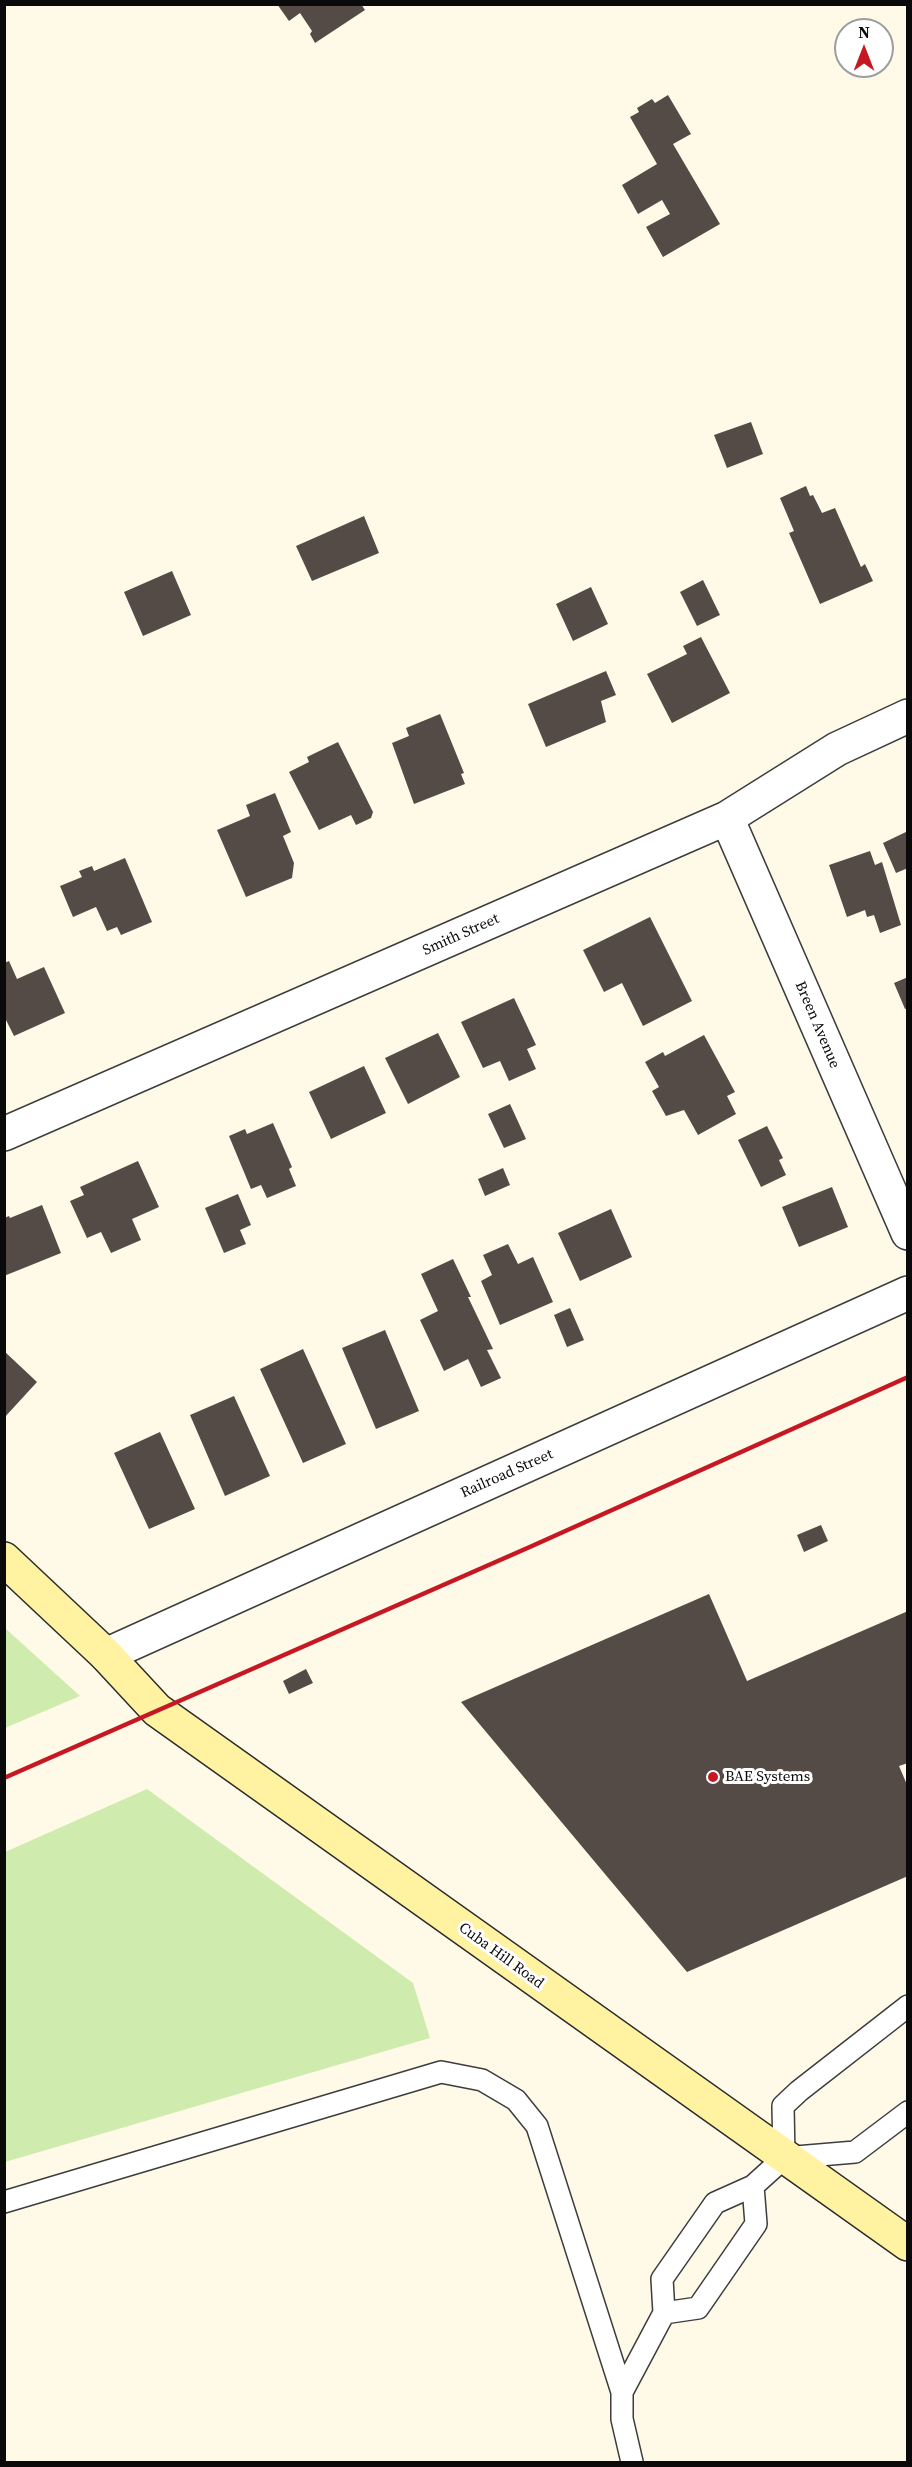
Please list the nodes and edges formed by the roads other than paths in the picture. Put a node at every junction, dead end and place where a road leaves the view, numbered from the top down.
1 (908, 716) edge
2 (728, 818) junction
3 (4, 1134) edge
4 (908, 1233) edge
5 (908, 1293) edge
6 (4, 1559) edge
7 (106, 1655) junction
8 (908, 2006) edge
9 (908, 2112) edge
10 (784, 2157) junction
11 (753, 2186) junction
12 (4, 2202) edge
13 (908, 2244) edge
14 (664, 2313) junction
15 (622, 2392) junction
16 (632, 2463) edge

1 - 2 street, Smith Street
2 - 3 street, Smith Street
2 - 4 street, Breen Avenue
5 - 7 street, Railroad Street
6 - 7 main road, Cuba Hill Road
7 - 10 main road, Cuba Hill Road
8 - 10 lane
9 - 10 lane
10 - 11 lane
10 - 13 main road, Cuba Hill Road
11 - 14 lane
11 - 14 lane
12 - 15 lane
14 - 15 lane
15 - 16 lane

